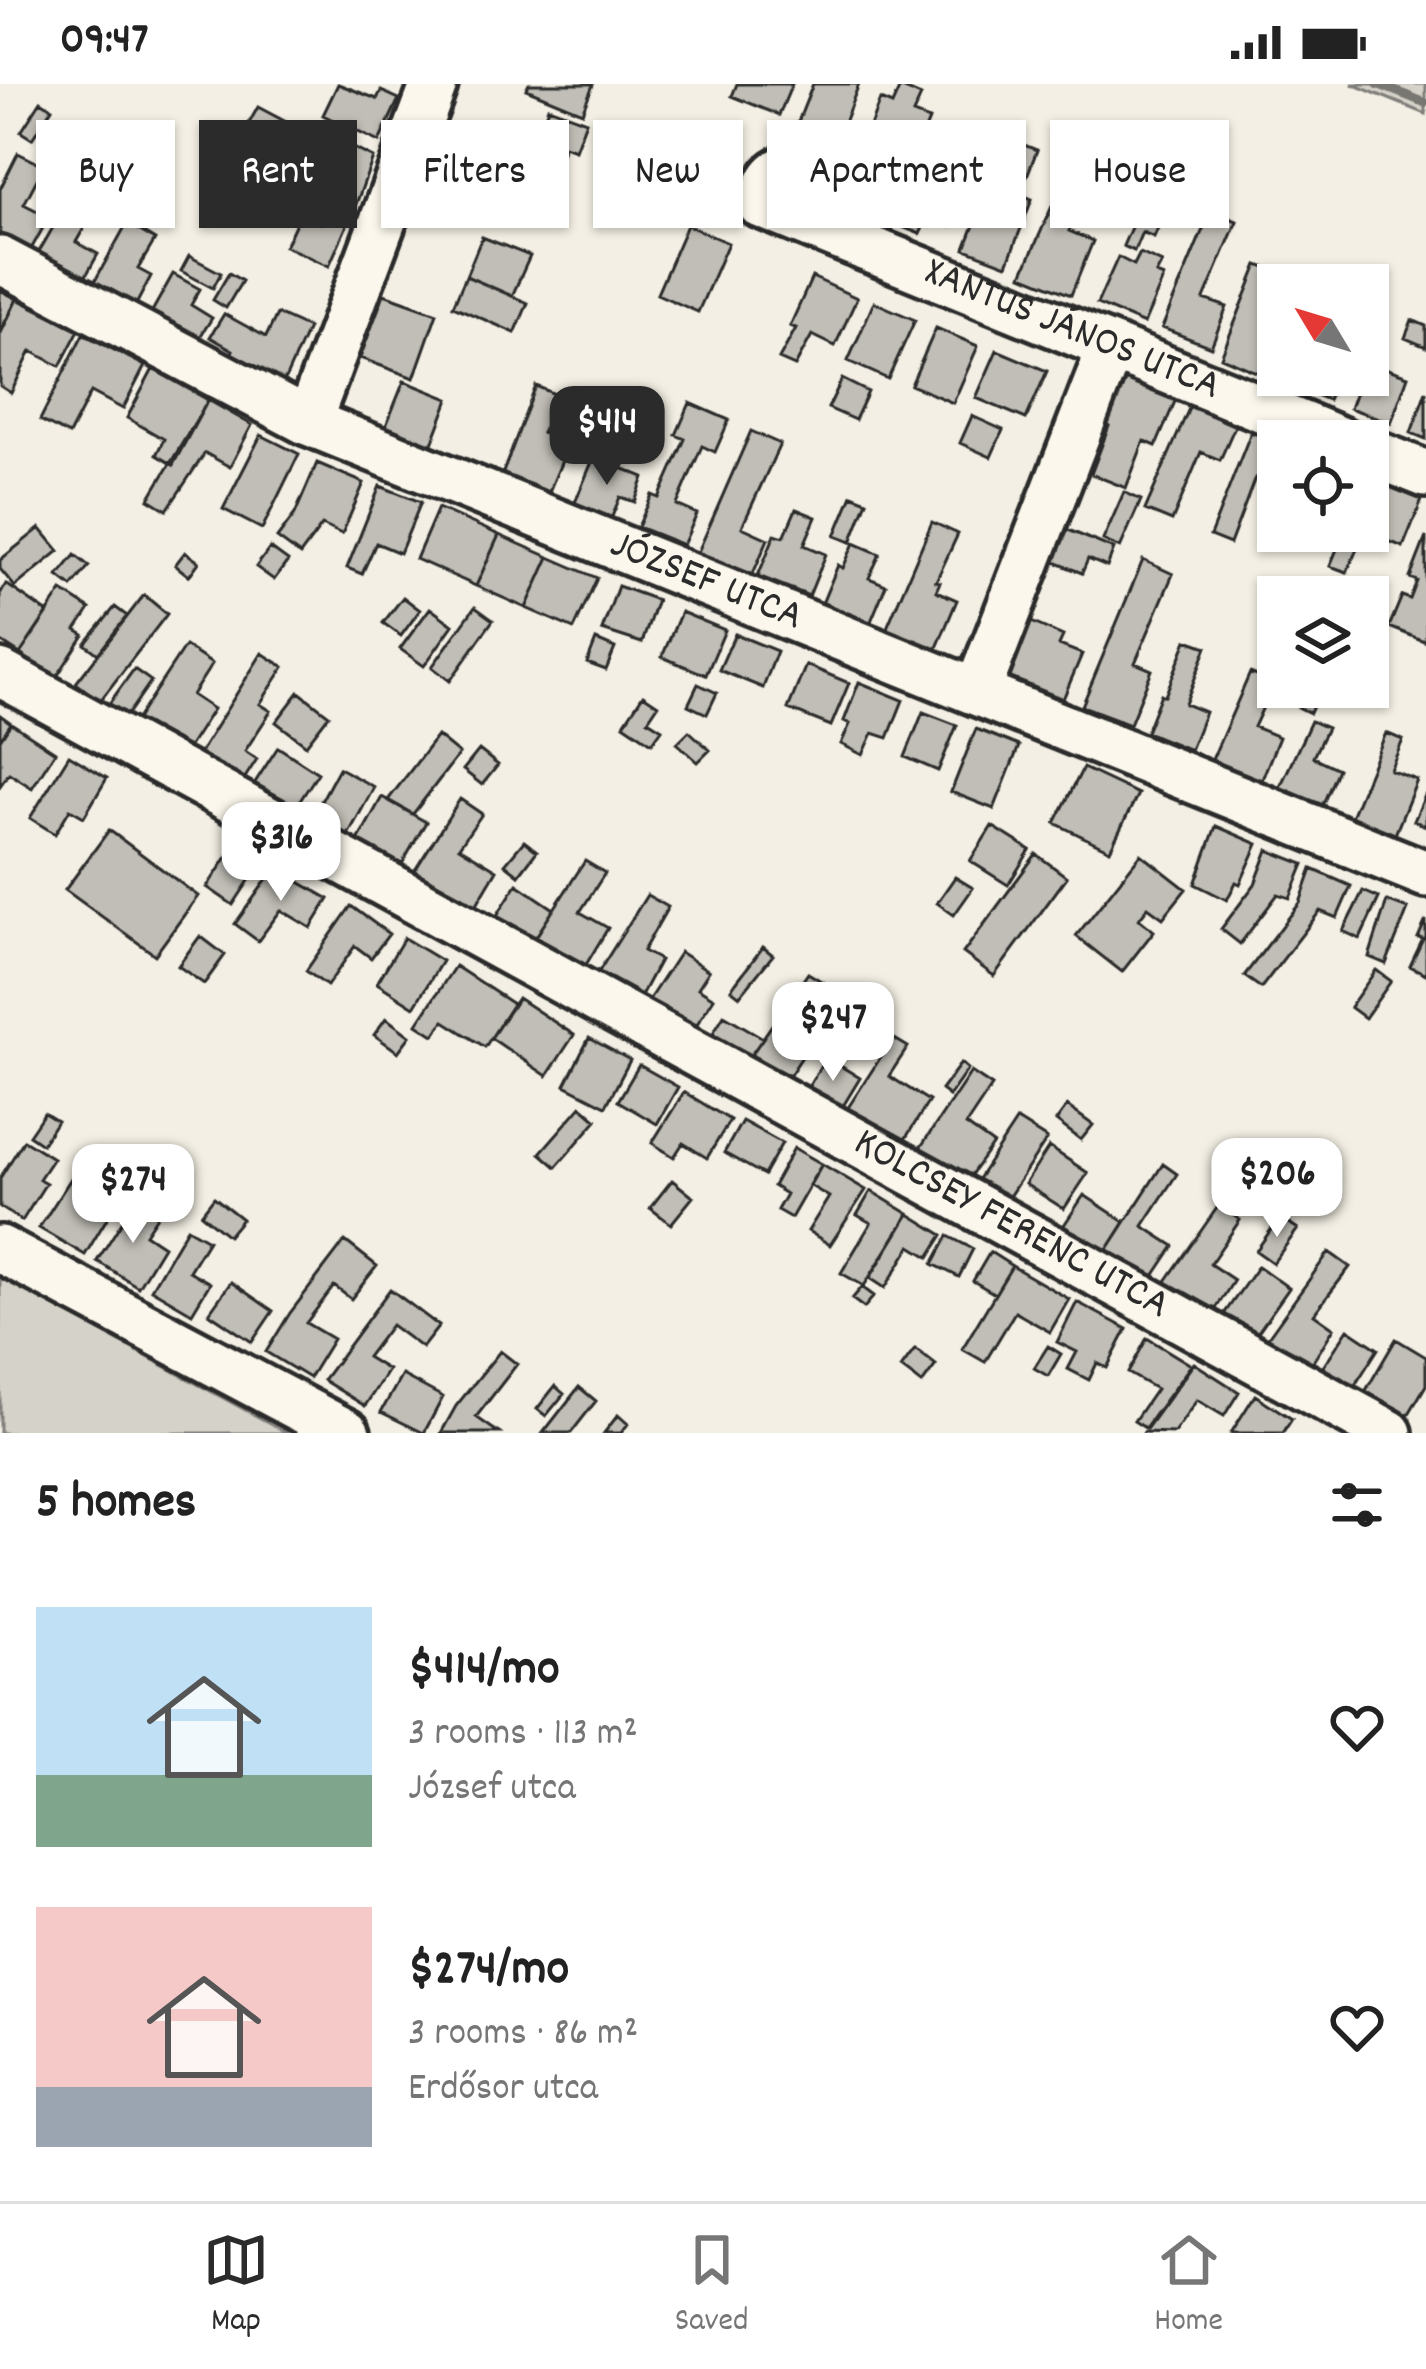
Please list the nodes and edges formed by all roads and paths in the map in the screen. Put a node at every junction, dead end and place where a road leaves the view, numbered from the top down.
1 (434, 84) edge
2 (866, 248) dead end
3 (0, 260) edge
4 (1110, 349) junction
5 (1289, 420) edge
6 (308, 422) junction
7 (1389, 460) edge
8 (1426, 474) edge
9 (0, 673) edge
10 (977, 692) junction
11 (1426, 874) edge
12 (0, 1250) edge
13 (347, 1433) edge
14 (1389, 1433) edge

1 - 6 street
2 - 4 street, XANTUS JÁNOS UTCA
3 - 6 street, JÓZSEF UTCA
4 - 5 street, XANTUS JÁNOS UTCA
4 - 10 street
6 - 10 street, JÓZSEF UTCA
7 - 8 street
9 - 14 street, KÖLCSEY FERENC UTCA
10 - 11 street, JÓZSEF UTCA
12 - 13 street

